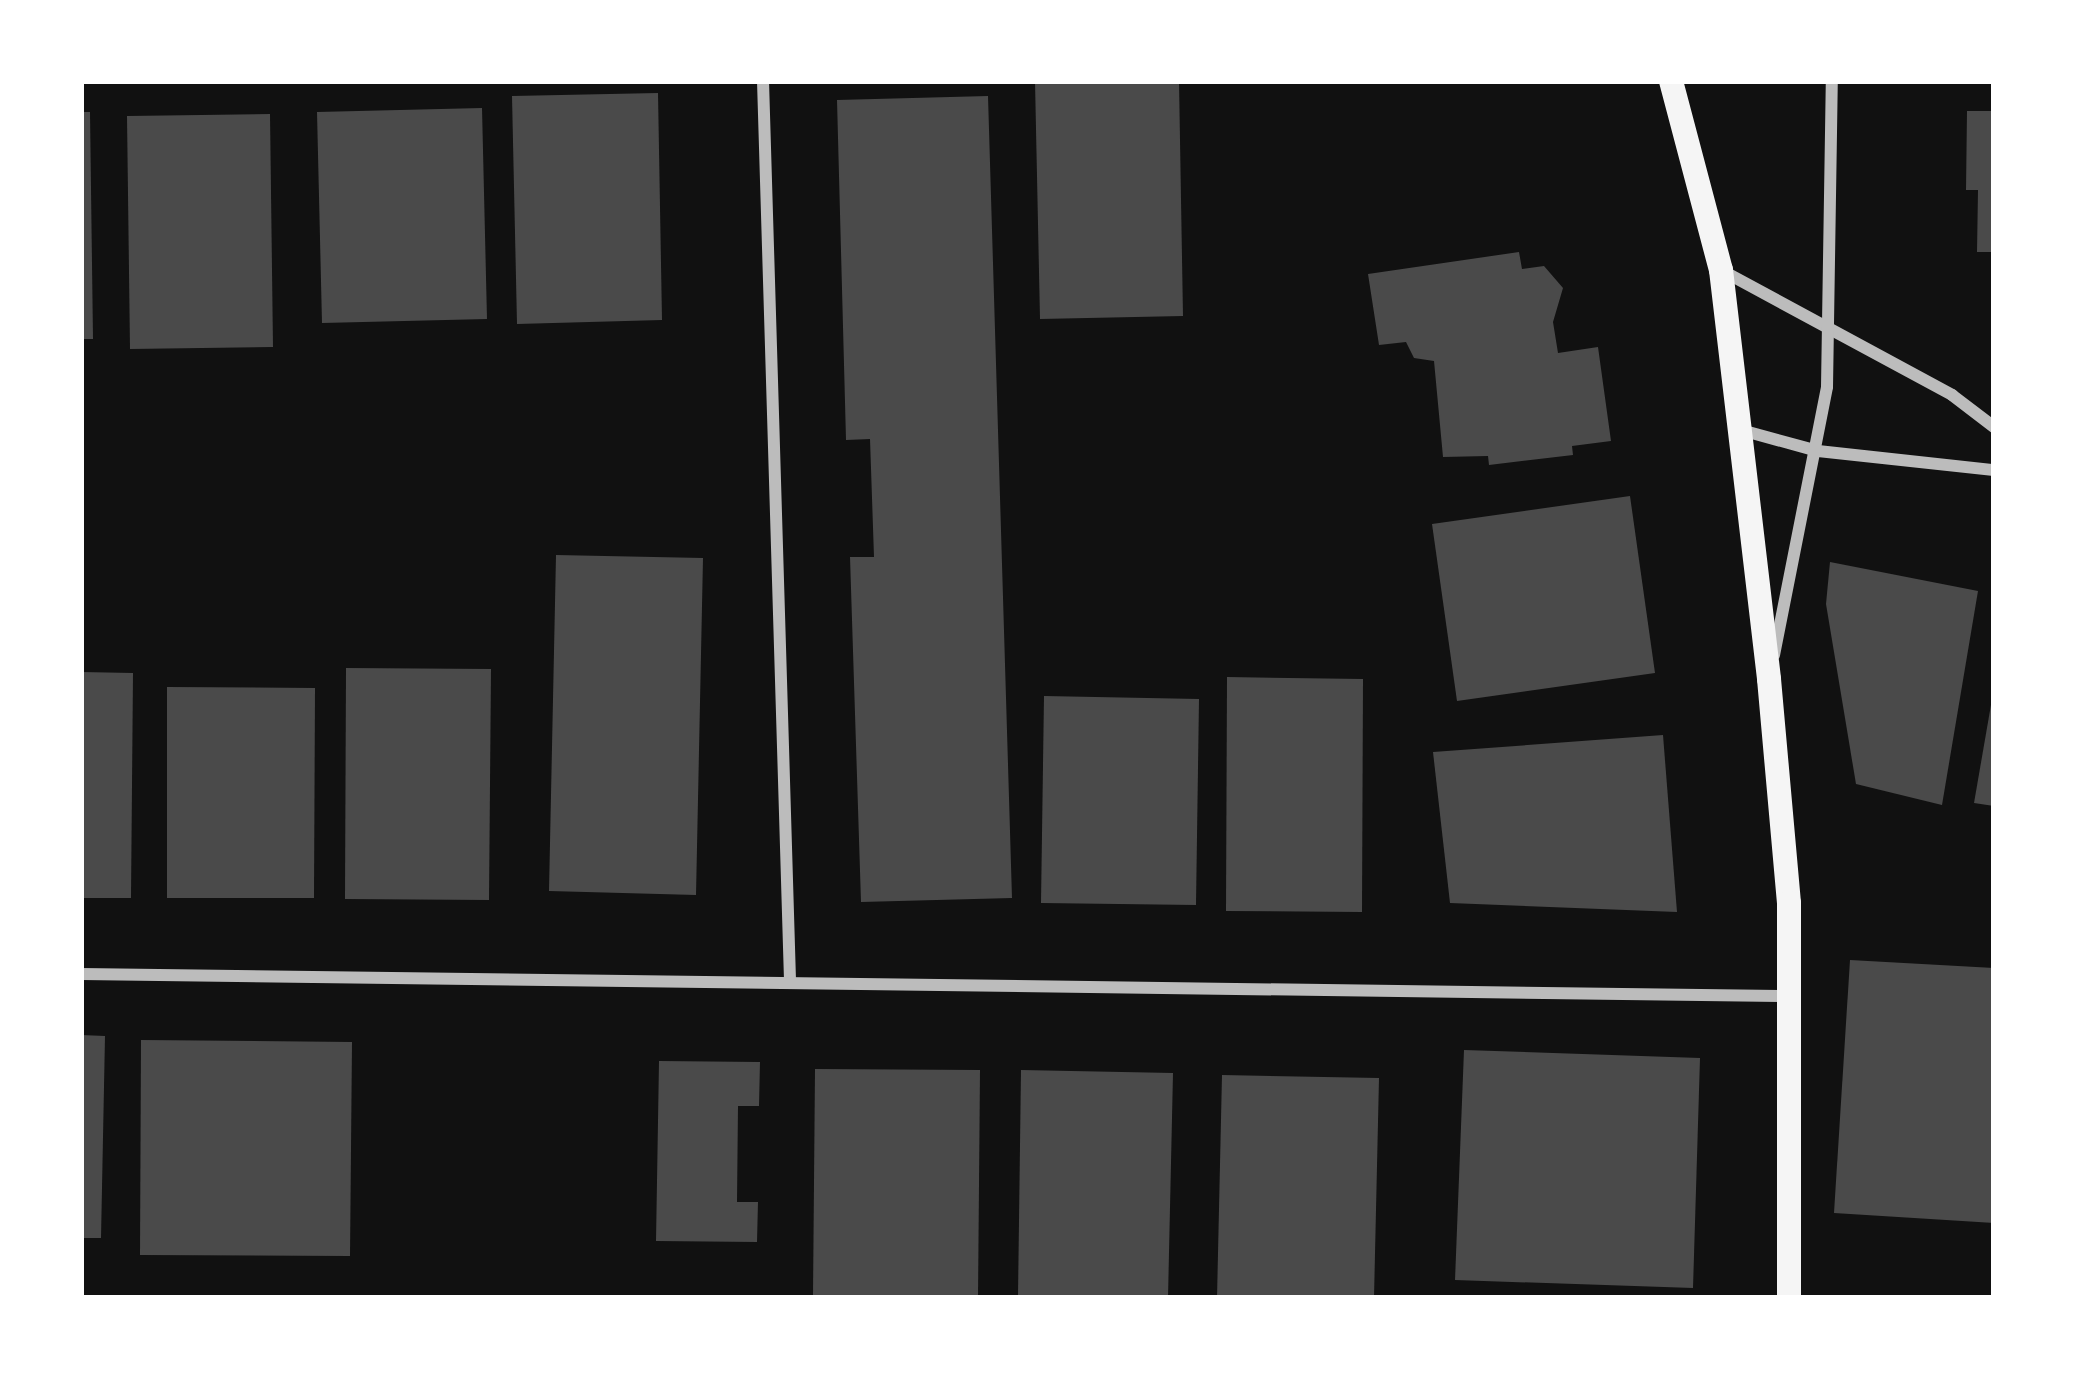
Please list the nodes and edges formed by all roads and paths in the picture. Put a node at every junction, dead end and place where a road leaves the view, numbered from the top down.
1 (764, 81) edge
2 (1671, 81) edge
3 (1832, 81) edge
4 (1720, 270) junction
5 (1832, 327) junction
6 (1994, 427) edge
7 (1740, 430) junction
8 (1818, 451) junction
9 (1994, 470) edge
10 (1769, 679) junction
11 (81, 974) edge
12 (790, 979) junction
13 (1792, 997) junction
14 (1789, 1298) edge

1 - 12 street
2 - 4 main road
3 - 5 street
4 - 5 street
4 - 7 main road
5 - 6 street
5 - 8 street
7 - 8 street
7 - 10 main road
8 - 9 street
8 - 10 street
10 - 13 main road
11 - 12 street
12 - 13 street
13 - 14 main road

